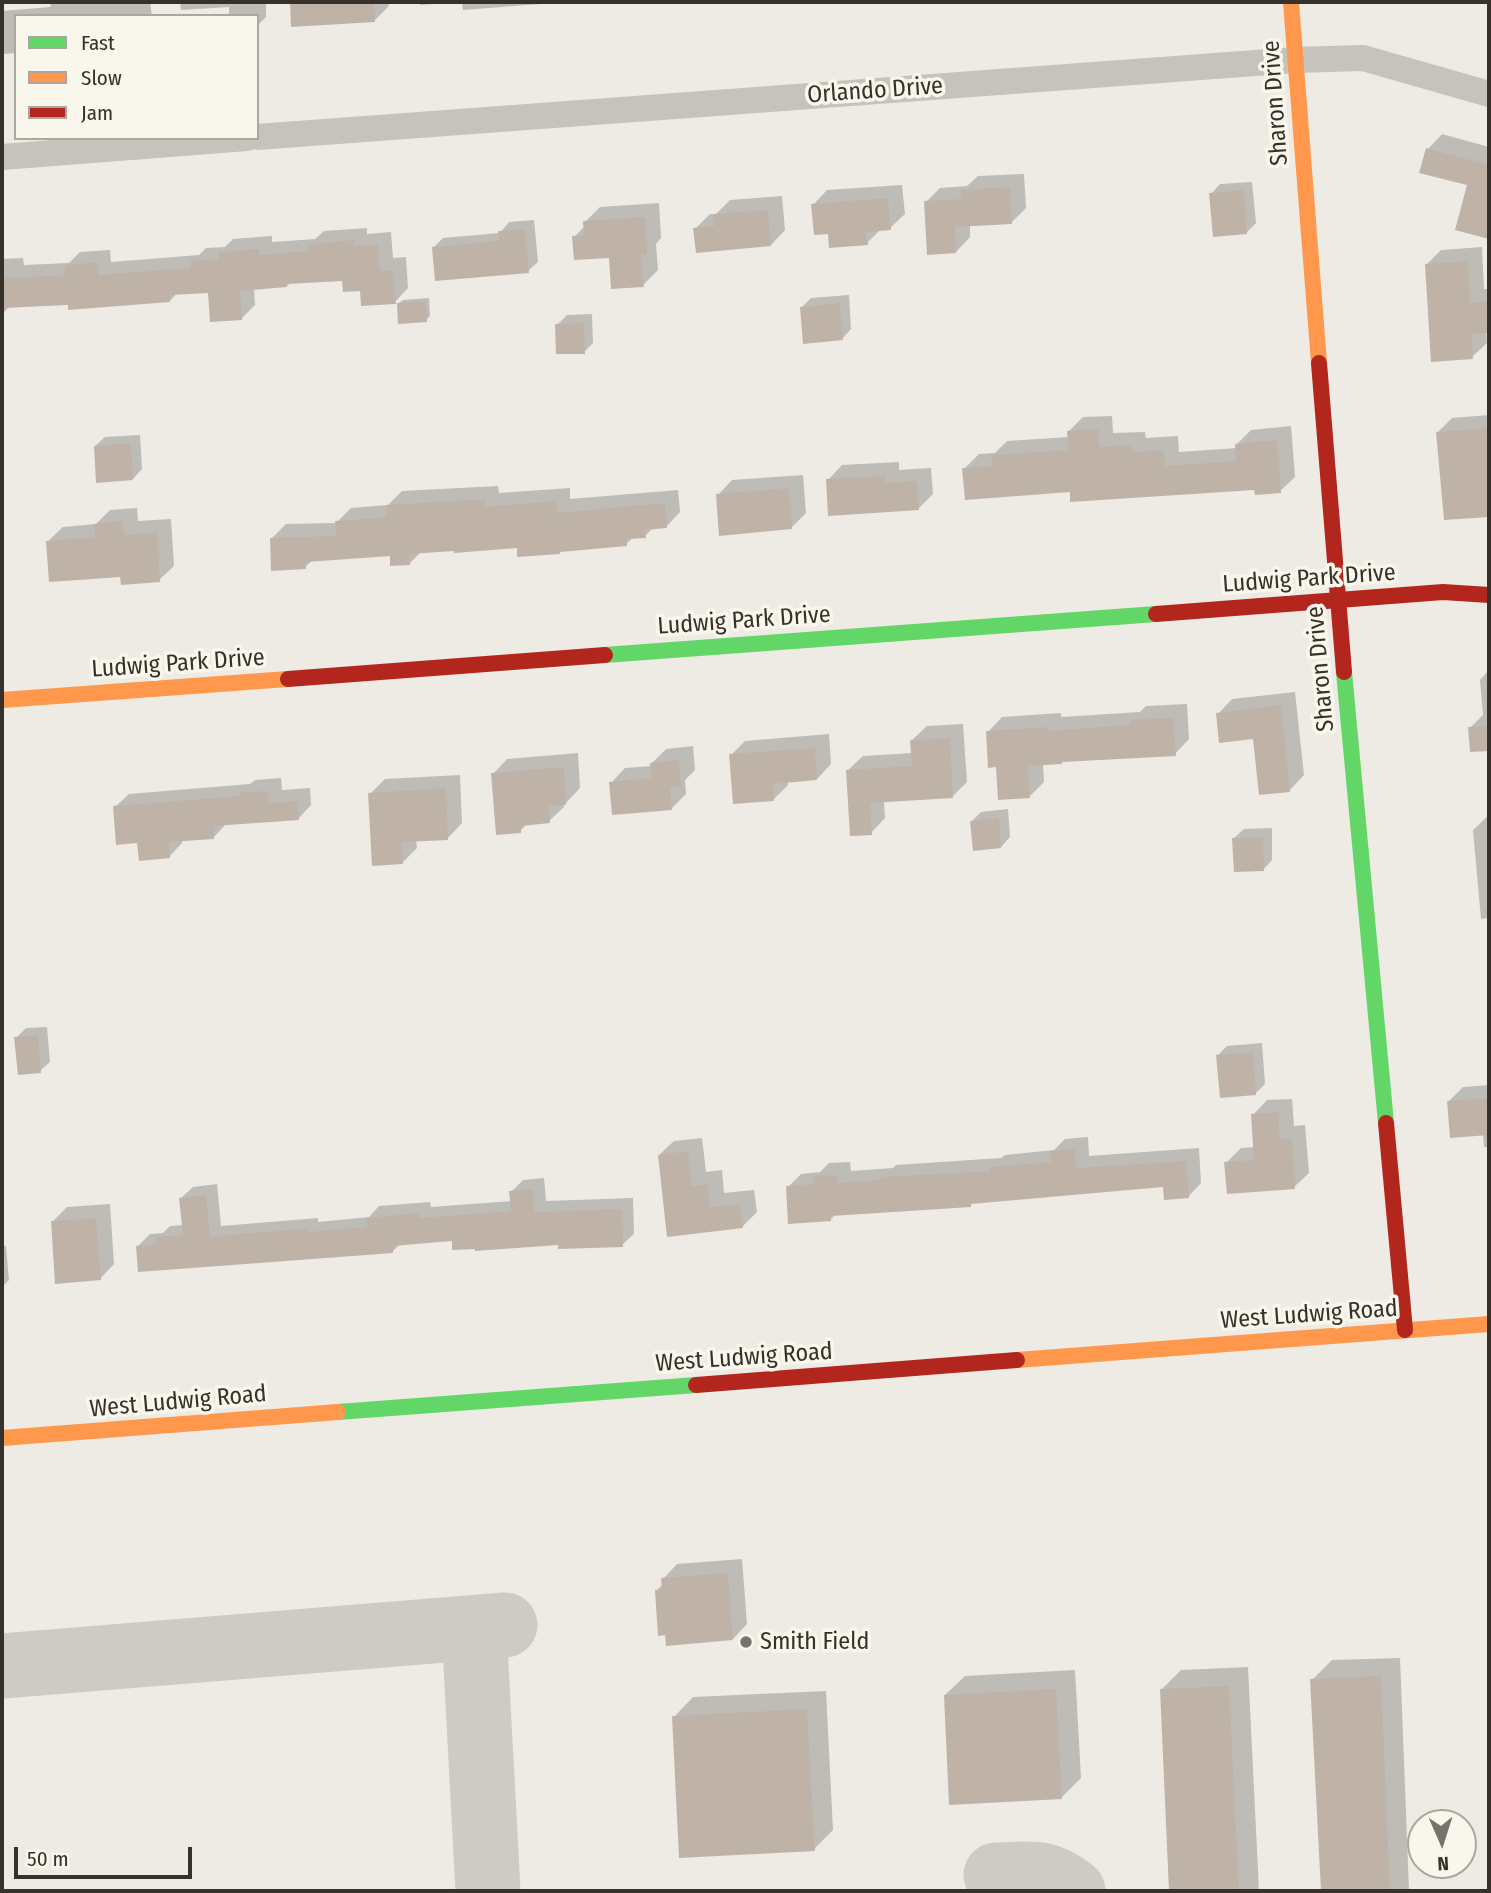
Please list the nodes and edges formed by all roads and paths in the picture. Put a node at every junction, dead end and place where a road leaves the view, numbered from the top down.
1 (1291, 2) edge
2 (1296, 60) junction
3 (1489, 94) edge
4 (259, 137) edge
5 (221, 140) edge
6 (2, 157) edge
7 (1489, 595) edge
8 (1337, 599) junction
9 (2, 700) edge
10 (1489, 1324) edge
11 (1405, 1330) junction
12 (2, 1438) edge

1 - 2 street, Sharon Drive
2 - 3 street, Orlando Drive
2 - 4 street, Orlando Drive
2 - 8 street, Sharon Drive
5 - 6 street
7 - 8 street, Ludwig Park Drive
8 - 9 street, Ludwig Park Drive
8 - 11 street, Sharon Drive
10 - 11 street, West Ludwig Road
11 - 12 street, West Ludwig Road

